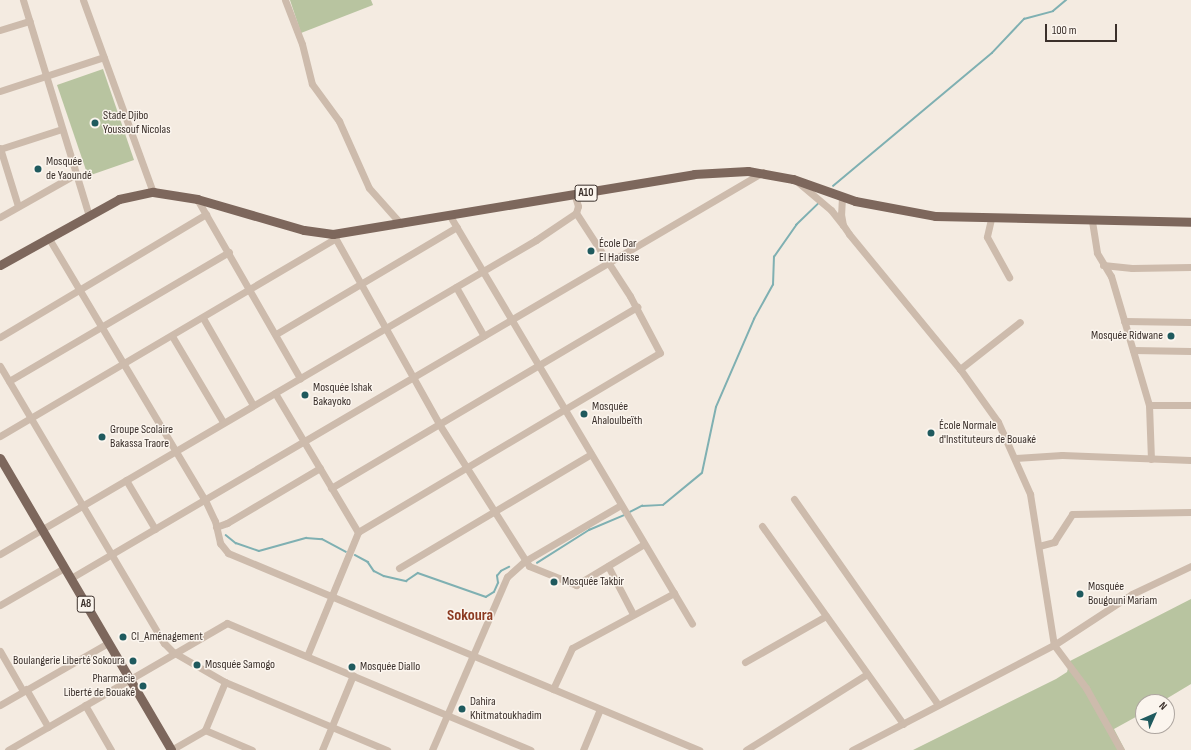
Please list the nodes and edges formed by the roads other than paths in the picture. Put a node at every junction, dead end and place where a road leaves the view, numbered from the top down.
1 (23, 0) edge
2 (83, 0) edge
3 (285, 0) edge
4 (30, 21) junction
5 (0, 30) edge
6 (104, 57) junction
7 (47, 77) junction
8 (0, 91) edge
9 (62, 129) junction
10 (0, 148) edge
11 (763, 172) junction
12 (76, 174) junction
13 (793, 179) junction
14 (153, 192) junction
15 (575, 196) junction
16 (842, 197) junction
17 (197, 199) junction
18 (18, 206) junction
19 (576, 213) junction
20 (206, 214) junction
21 (89, 216) junction
22 (450, 216) junction
23 (0, 217) edge
24 (990, 219) junction
25 (1092, 221) junction
26 (1191, 222) edge
27 (401, 224) junction
28 (844, 226) junction
29 (457, 227) junction
30 (48, 237) junction
31 (334, 237) junction
32 (229, 252) junction
33 (609, 262) junction
34 (0, 265) edge
35 (1103, 265) junction
36 (1191, 267) edge
37 (483, 271) junction
38 (1009, 277) dead end
39 (360, 284) junction
40 (456, 287) junction
41 (250, 289) junction
42 (80, 290) junction
43 (637, 307) junction
44 (203, 318) junction
45 (512, 320) junction
46 (1124, 321) junction
47 (1020, 322) dead end
48 (1191, 322) edge
49 (102, 326) junction
50 (385, 329) junction
51 (276, 334) junction
52 (172, 336) junction
53 (484, 336) junction
54 (0, 337) edge
55 (1133, 350) junction
56 (1191, 351) edge
57 (124, 363) junction
58 (0, 366) edge
59 (539, 366) junction
60 (960, 369) junction
61 (300, 378) junction
62 (413, 378) junction
63 (9, 381) junction
64 (275, 393) junction
65 (253, 405) junction
66 (1149, 405) junction
67 (1191, 405) edge
68 (565, 410) junction
69 (30, 418) junction
70 (223, 422) junction
71 (439, 424) junction
72 (0, 436) edge
73 (304, 442) junction
74 (176, 451) junction
75 (591, 454) junction
76 (0, 458) edge
77 (1015, 458) junction
78 (1151, 459) junction
79 (1191, 460) edge
80 (320, 468) junction
81 (466, 468) junction
82 (126, 480) junction
83 (331, 488) junction
84 (794, 499) dead end
85 (204, 500) junction
86 (621, 505) junction
87 (82, 506) junction
88 (494, 510) junction
89 (1191, 512) edge
90 (762, 526) dead end
91 (216, 527) junction
92 (155, 529) junction
93 (42, 530) junction
94 (358, 532) junction
95 (644, 544) junction
96 (1039, 546) junction
97 (0, 554) edge
98 (111, 555) junction
99 (526, 561) junction
100 (608, 566) junction
101 (1191, 566) edge
102 (64, 568) junction
103 (399, 568) dead end
104 (71, 578) junction
105 (674, 593) junction
106 (331, 598) junction
107 (0, 605) edge
108 (634, 614) junction
109 (826, 616) junction
110 (692, 624) dead end
111 (108, 643) junction
112 (1054, 645) junction
113 (0, 651) edge
114 (173, 652) junction
115 (471, 655) junction
116 (307, 656) junction
117 (745, 662) dead end
118 (867, 674) junction
119 (353, 675) junction
120 (129, 678) junction
121 (225, 682) junction
122 (553, 689) junction
123 (25, 690) junction
124 (0, 705) edge
125 (85, 705) junction
126 (938, 706) junction
127 (600, 709) junction
128 (446, 714) junction
129 (902, 724) junction
130 (48, 727) junction
131 (332, 727) junction
132 (205, 730) junction
133 (521, 748) edge
134 (8, 750) edge
135 (111, 750) edge
136 (171, 750) edge
137 (252, 750) edge
138 (322, 750) edge
139 (387, 750) edge
140 (432, 750) edge
141 (531, 750) edge
142 (583, 750) edge
143 (699, 750) edge
144 (746, 750) edge
145 (852, 750) edge
146 (1122, 750) edge

1 - 4 street
2 - 6 street
3 - 27 street
4 - 5 street
4 - 7 street
6 - 7 street
6 - 14 street
7 - 8 street
7 - 9 street
9 - 10 street
9 - 12 street
10 - 18 street
11 - 13 main road, A10
11 - 15 main road, A10
11 - 33 street
12 - 18 street
12 - 21 street
13 - 16 main road, A10
13 - 28 street
14 - 17 main road, A10
14 - 21 main road, A10
15 - 19 street
15 - 22 main road, A10
16 - 24 main road, A10
16 - 28 street
17 - 20 street
17 - 31 main road, A10
18 - 23 street
19 - 33 street
19 - 37 street
20 - 32 street
20 - 42 street
21 - 30 main road, A10
22 - 27 main road, A10
22 - 29 street
24 - 25 main road, A10
24 - 38 street
25 - 26 main road, A10
25 - 35 street
27 - 31 main road, A10
28 - 60 street
29 - 37 street
29 - 39 street
30 - 34 main road, A10
30 - 42 street
31 - 39 street
31 - 41 street
32 - 41 street
32 - 49 street
33 - 43 street
33 - 45 street
35 - 36 street
35 - 46 street
37 - 40 street
37 - 45 street
39 - 50 street
39 - 51 street
40 - 50 street
40 - 53 street
41 - 44 street
41 - 51 street
42 - 49 street
42 - 54 street
43 - 59 street
43 - 68 street
44 - 52 street
44 - 65 street
45 - 53 street
45 - 59 street
46 - 48 street
46 - 55 street
47 - 60 street
49 - 57 street
49 - 63 street
50 - 61 street
50 - 62 street
51 - 61 street
52 - 57 street
52 - 70 street
53 - 62 street
55 - 56 street
55 - 66 street
57 - 69 street
57 - 74 street
58 - 63 street
59 - 68 street
59 - 71 street
60 - 77 street
61 - 64 street
62 - 71 street
62 - 73 street
63 - 69 street
64 - 65 street
64 - 73 street
65 - 70 street
66 - 67 street
66 - 78 street
68 - 75 street
68 - 81 street
69 - 72 street
69 - 87 street
70 - 74 street
71 - 81 street
71 - 83 street
73 - 80 street
73 - 85 street
74 - 82 street
74 - 85 street
75 - 86 street
75 - 88 street
76 - 93 main road, A8
77 - 78 street
77 - 96 street
78 - 79 street
80 - 83 street
80 - 91 street
81 - 88 street
81 - 94 street
82 - 87 street
82 - 92 street
83 - 94 street
84 - 126 street
85 - 91 street
85 - 92 street
86 - 95 street
86 - 99 street
87 - 93 street
87 - 98 street
88 - 99 street
88 - 103 street
89 - 96 street
90 - 109 street
91 - 106 street
92 - 98 street
93 - 97 street
93 - 102 main road, A8
94 - 106 street
95 - 100 street
95 - 105 street
96 - 112 street
98 - 104 street
98 - 114 street
99 - 100 street
99 - 115 street
100 - 108 street
101 - 112 street
102 - 104 main road, A8
102 - 107 street
104 - 111 main road, A8
105 - 108 street
105 - 110 street
106 - 115 street
106 - 116 street
108 - 122 street
109 - 117 street
109 - 118 street
111 - 120 main road, A8
111 - 123 street
112 - 126 street
112 - 146 street
113 - 123 street
114 - 116 street
114 - 120 street
114 - 121 street
115 - 122 street
115 - 128 street
116 - 119 street
118 - 129 street
118 - 144 street
119 - 128 street
119 - 131 street
120 - 125 street
120 - 136 main road, A8
121 - 131 street
121 - 132 street
122 - 127 street
123 - 124 street
123 - 130 street
125 - 130 street
125 - 135 street
126 - 129 street
127 - 142 street
127 - 143 street
128 - 133 street
128 - 140 street
129 - 145 street
130 - 134 street
131 - 138 street
131 - 139 street
132 - 136 street
132 - 137 street
133 - 141 street

